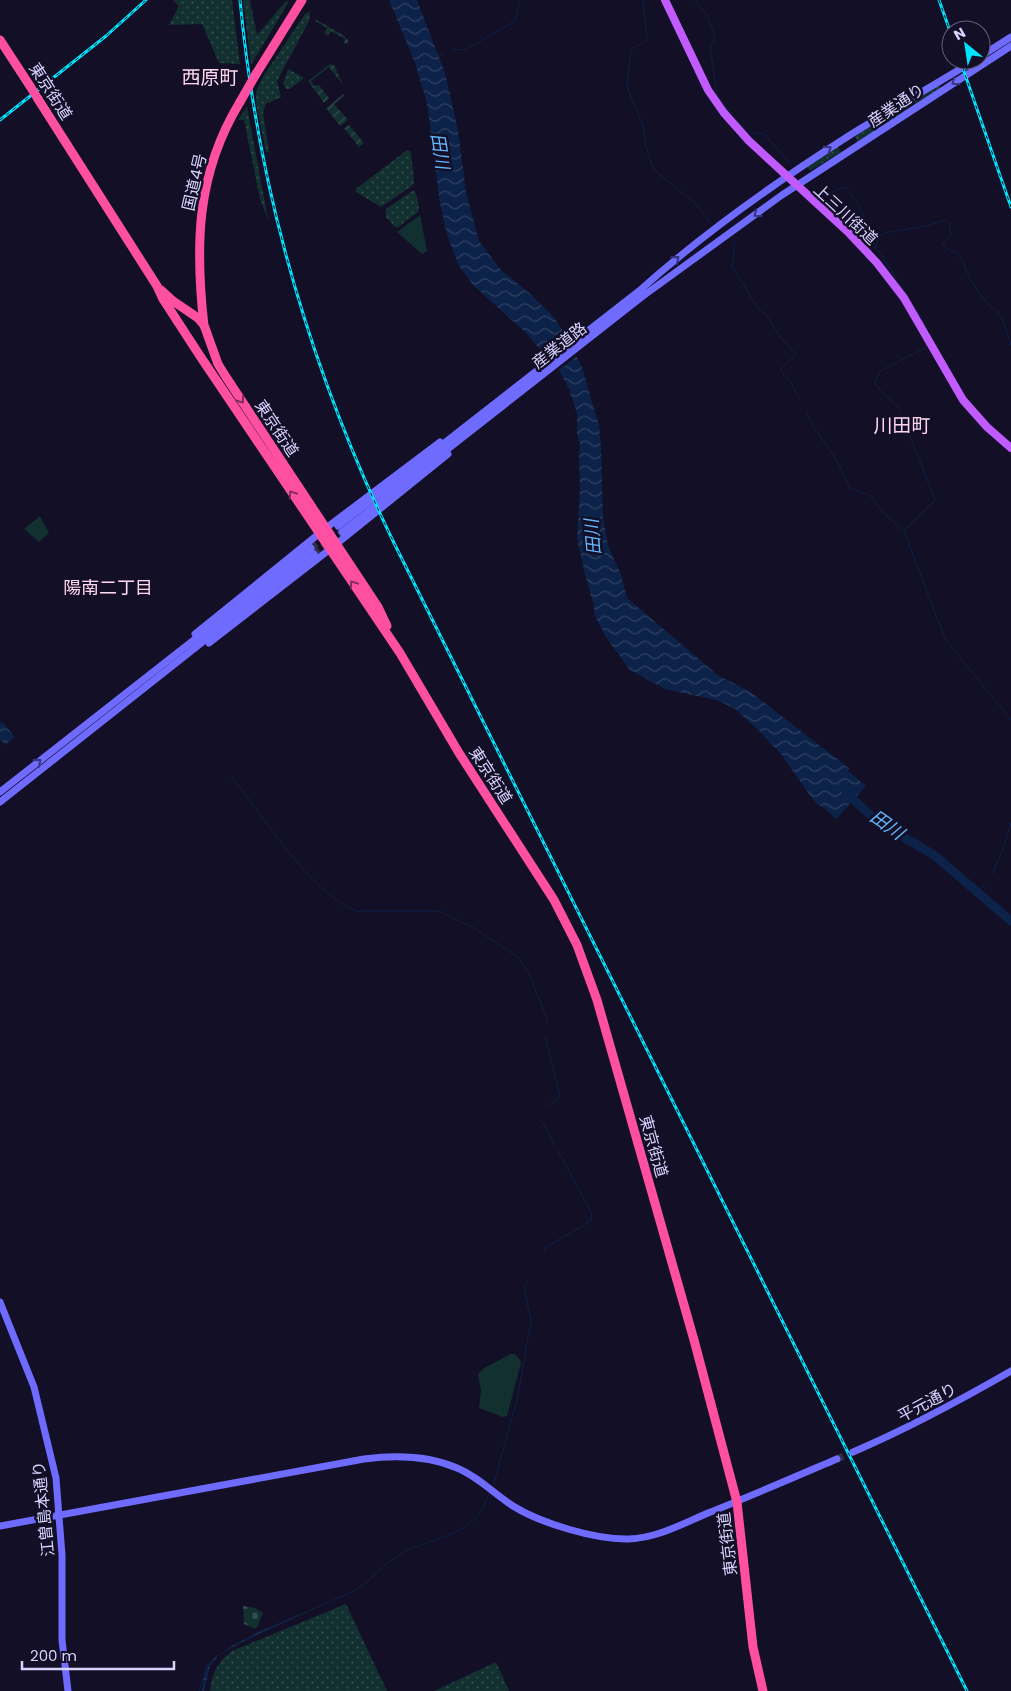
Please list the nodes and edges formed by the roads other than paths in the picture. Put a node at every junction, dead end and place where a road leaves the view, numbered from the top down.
1 (302, 0) edge
2 (665, 0) edge
3 (1011, 37) edge
4 (0, 40) edge
5 (1011, 46) edge
6 (991, 50) edge
7 (958, 70) edge
8 (787, 176) junction
9 (796, 186) junction
10 (158, 286) junction
11 (200, 298) junction
12 (175, 302) junction
13 (204, 325) junction
14 (579, 342) junction
15 (200, 356) junction
16 (224, 390) junction
17 (474, 424) junction
18 (1011, 448) edge
19 (340, 529) tunnel mouth
20 (322, 531) junction
21 (333, 547) junction
22 (171, 659) junction
23 (168, 670) junction
24 (0, 792) edge
25 (0, 802) edge
26 (0, 1302) edge
27 (1011, 1371) edge
28 (854, 1452) tunnel mouth
29 (837, 1459) tunnel mouth
30 (737, 1502) junction
31 (59, 1515) junction
32 (0, 1526) edge
33 (68, 1691) edge
34 (763, 1691) edge

1 - 11 highway, 国道4号, bridge
2 - 8 main road, 上三川街道
3 - 6 street
4 - 10 highway, 東京街道, bridge
5 -> 9 street, 産業通り
8 -> 7 street, 産業通り
8 - 9 main road, 上三川街道
14 -> 8 street, 産業道路
9 -> 14 street, 産業道路
9 - 18 main road, 上三川街道
10 - 12 highway, 東京街道
10 - 15 highway, 東京街道
11 - 12 highway
11 - 13 highway, 国道4号
12 - 13 highway, 東京街道
12 - 15 highway, 東京街道
13 - 16 highway, 国道4号
13 -> 20 highway, 東京街道
14 - 17 street, 産業道路
15 - 16 highway, 東京街道
20 -> 16 highway, 東京街道
17 - 19 street, 産業道路
17 - 20 street
17 - 21 street
20 - 21 highway, 東京街道
20 - 22 street
21 - 23 street
21 - 30 highway, 東京街道
22 - 23 street
24 -> 22 street
23 - 25 street
26 - 31 street, 江曽島本通り
27 - 28 street, 平元通り
29 - 30 street
30 - 31 street
30 - 34 highway, 東京街道
31 - 32 street
31 - 33 street, 江曽島本通り

